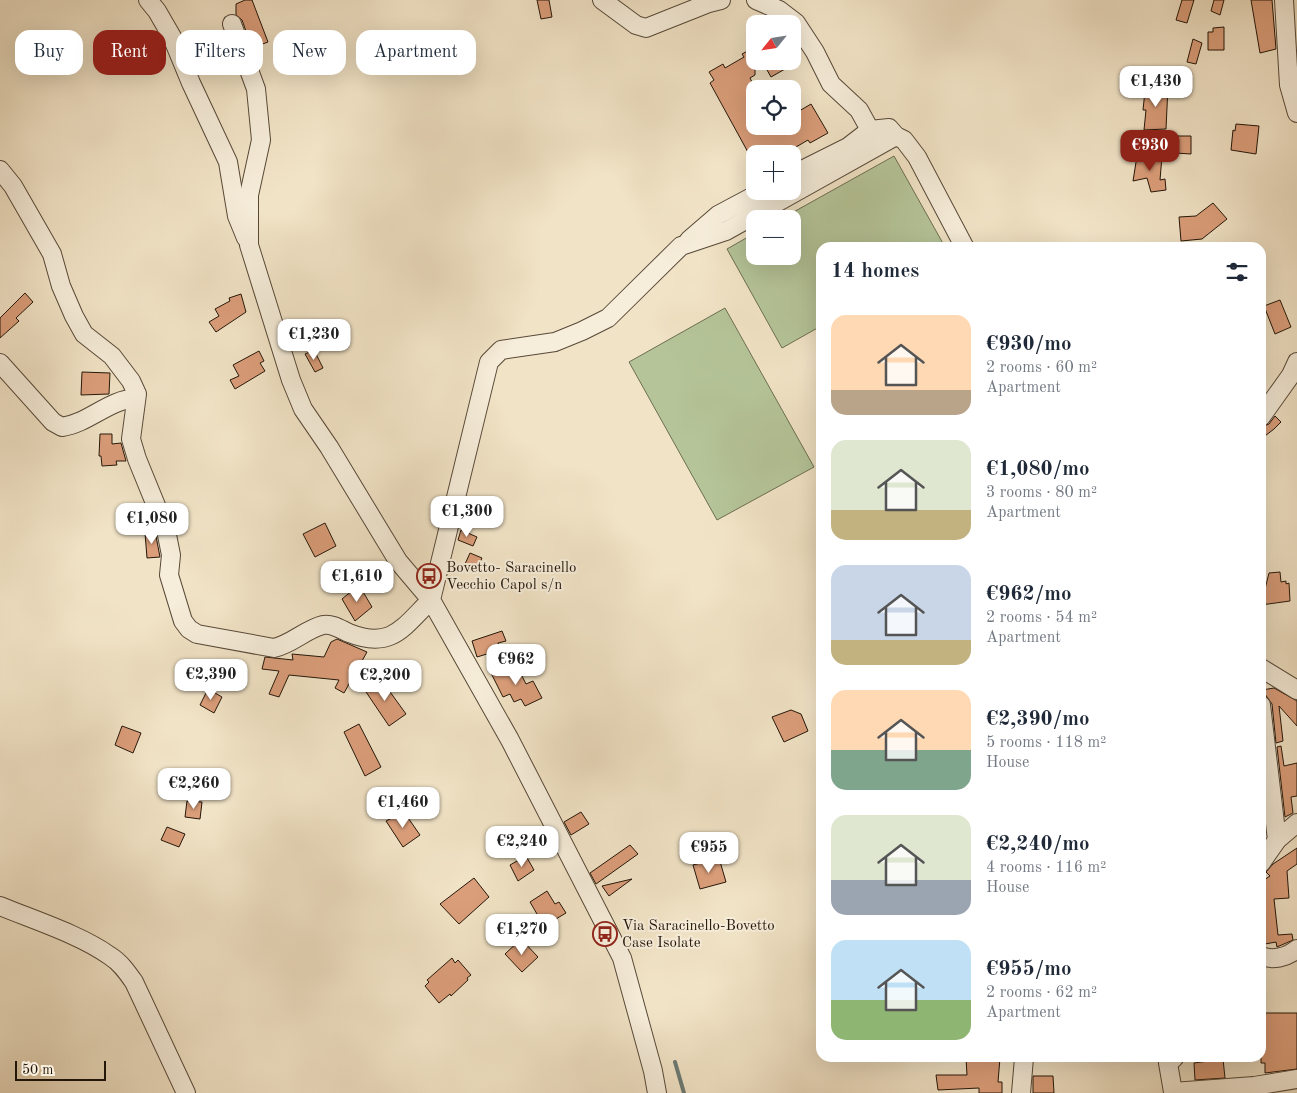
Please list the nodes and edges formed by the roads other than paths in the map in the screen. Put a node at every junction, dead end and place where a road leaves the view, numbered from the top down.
1 (148, 0) edge
2 (602, 0) edge
3 (722, 0) edge
4 (756, 0) edge
5 (1284, 0) edge
6 (232, 24) dead end
7 (1297, 113) edge
8 (870, 130) junction
9 (896, 136) junction
10 (0, 170) edge
11 (801, 171) edge
12 (746, 200) edge
13 (962, 242) edge
14 (249, 246) junction
15 (681, 246) junction
16 (1297, 362) edge
17 (0, 363) edge
18 (136, 398) junction
19 (1266, 410) edge
20 (431, 600) junction
21 (1266, 671) edge
22 (1297, 690) edge
23 (1266, 747) edge
24 (1297, 823) edge
25 (1277, 840) junction
26 (1266, 856) edge
27 (0, 906) edge
28 (1297, 949) edge
29 (1266, 957) edge
30 (1024, 1062) edge
31 (1169, 1062) edge
32 (1297, 1079) edge
33 (186, 1093) edge
34 (657, 1093) edge
35 (1021, 1093) edge

1 - 14 street
2 - 3 street
4 - 8 street
5 - 7 street
6 - 14 street
8 - 9 street
8 - 11 street
9 - 13 street
9 - 15 street
10 - 18 street
12 - 15 street
14 - 20 street
15 - 20 street
16 - 19 street
17 - 18 street
18 - 20 street
20 - 34 street
21 - 22 street
23 - 25 street
24 - 25 street
25 - 26 street
27 - 33 street
28 - 29 street
30 - 35 street
31 - 32 street

